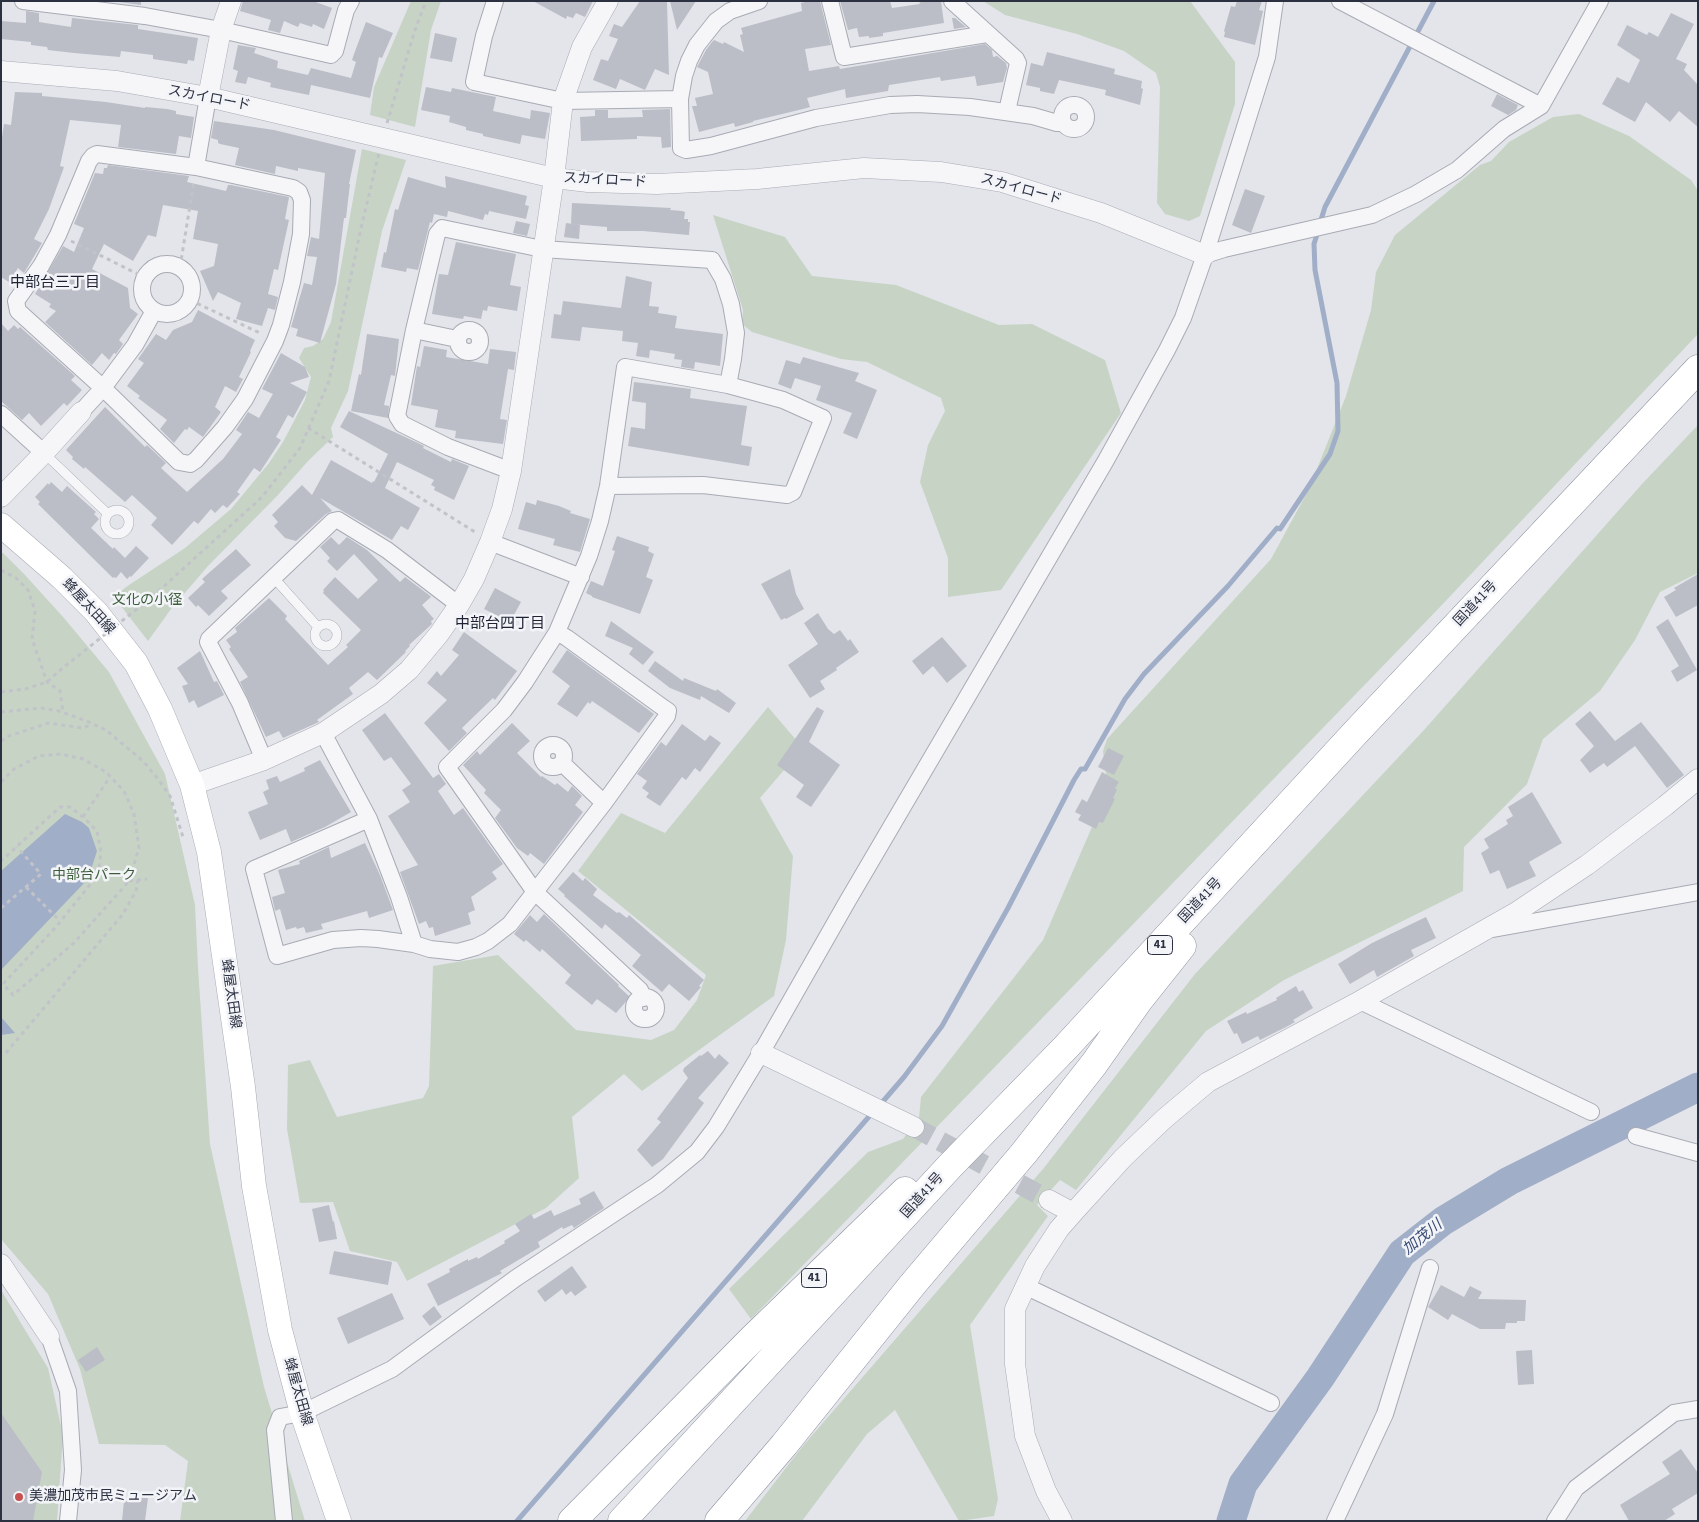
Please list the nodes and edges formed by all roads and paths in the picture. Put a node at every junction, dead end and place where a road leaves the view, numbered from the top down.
1 (23, 1) edge
2 (231, 1) edge
3 (351, 1) edge
4 (426, 1) edge
5 (496, 1) edge
6 (608, 1) edge
7 (758, 1) edge
8 (830, 1) edge
9 (952, 1) edge
10 (1275, 1) edge
11 (1340, 1) edge
12 (1600, 1) edge
13 (221, 30) junction
14 (987, 34) junction
15 (1, 71) edge
16 (208, 97) junction
17 (680, 99) junction
18 (563, 101) junction
19 (1541, 106) junction
20 (1007, 111) junction
21 (1063, 122) dead end
22 (383, 137) junction
23 (196, 167) junction
24 (554, 178) junction
25 (58, 235) junction
26 (542, 249) junction
27 (1205, 255) junction
28 (180, 267) junction
29 (144, 277) junction
30 (190, 300) junction
31 (154, 310) junction
32 (414, 330) junction
33 (458, 339) dead end
34 (275, 340) junction
35 (1698, 369) edge
36 (1698, 382) edge
37 (728, 385) junction
38 (103, 388) junction
39 (81, 412) joint
40 (1, 414) edge
41 (308, 428) junction
42 (44, 453) junction
43 (511, 471) junction
44 (608, 486) junction
45 (1, 497) edge
46 (108, 514) dead end
47 (1, 525) edge
48 (490, 542) junction
49 (1, 570) edge
50 (581, 577) junction
51 (274, 578) junction
52 (459, 605) junction
53 (318, 627) dead end
54 (557, 632) junction
55 (47, 682) junction
56 (1, 692) edge
57 (1, 712) edge
58 (63, 712) junction
59 (92, 724) junction
60 (322, 733) junction
61 (1, 740) edge
62 (264, 760) junction
63 (562, 763) dead end
64 (1337, 767) junction
65 (110, 776) junction
66 (1698, 779) edge
67 (1, 782) edge
68 (192, 785) junction
69 (604, 803) junction
70 (83, 817) junction
71 (369, 820) junction
72 (184, 840) dead end
73 (17, 847) junction
74 (1, 861) edge
75 (147, 879) dead end
76 (138, 880) junction
77 (129, 881) junction
78 (26, 887) junction
79 (535, 892) junction
80 (1698, 892) edge
81 (1, 908) edge
82 (60, 921) junction
83 (1482, 931) junction
84 (414, 944) junction
85 (642, 998) dead end
86 (1360, 1001) junction
87 (1066, 1047) junction
88 (6, 1053) dead end
89 (761, 1053) junction
90 (1591, 1112) dead end
91 (914, 1127) tunnel mouth
92 (1636, 1136) dead end
93 (1698, 1153) edge
94 (1049, 1200) tunnel mouth
95 (1073, 1213) junction
96 (1, 1264) edge
97 (1430, 1268) dead end
98 (1025, 1286) junction
99 (49, 1336) joint
100 (1271, 1403) dead end
101 (1698, 1409) edge
102 (302, 1413) junction
103 (68, 1521) edge
104 (284, 1521) edge
105 (339, 1521) edge
106 (572, 1521) edge
107 (622, 1521) edge
108 (634, 1521) edge
109 (719, 1521) edge
110 (1062, 1521) edge
111 (1336, 1521) edge
112 (1555, 1521) edge

1 - 13 street
2 - 13 street
3 - 13 street
4 - 22 path
5 - 18 street
6 - 18 street
7 - 17 street
8 - 14 street
9 - 14 street
10 - 27 street
11 - 19 street
12 - 19 street
13 - 16 street
14 - 20 street
15 - 16 street, スカイロード
16 - 22 street, スカイロード
16 - 23 street
17 - 18 street
17 - 20 street
18 - 24 street
19 - 27 street
20 - 21 street
22 - 24 street, スカイロード
22 - 41 path
23 - 25 street
23 - 28 path
23 - 34 street
24 - 26 street
24 - 27 street, スカイロード
25 - 29 path
25 - 38 street
26 - 32 street
26 - 37 street
26 - 43 street
27 - 89 street
28 - 29 street
28 - 30 street
29 - 31 street
30 - 31 street
30 - 34 path
31 - 38 street
32 - 33 street
32 - 43 street
34 - 38 street
35 - 87 highway, 国道41号 / 41
36 - 64 highway, 国道41号 / 41
37 - 44 street
37 - 44 street
38 - 39 street
39 - 42 street
40 - 42 street
41 - 48 path
41 - 55 path, bridge
42 - 45 street
42 - 46 lane
43 - 48 street
44 - 50 street
47 - 68 main road, 蜂屋太田線
48 - 50 street
48 - 52 street
49 - 55 path
50 - 54 street
51 - 52 street
51 - 53 lane
51 - 62 street
52 - 60 street
54 - 69 street
54 - 79 street
55 - 56 path
55 - 58 path
57 - 58 path
58 - 59 path
59 - 61 path
59 - 72 path
60 - 62 street
60 - 71 street
62 - 68 street
63 - 69 street
64 - 108 highway, 国道41号 / 41
64 - 109 highway, 41
65 - 67 path
65 - 70 path
65 - 77 path
66 - 83 street
68 - 102 main road, 蜂屋太田線
69 - 79 street
70 - 73 path
70 - 82 path
71 - 84 street
71 - 84 street
73 - 74 path
73 - 78 path
75 - 76 path
76 - 77 path
76 - 88 path
77 - 82 path
78 - 81 path
78 - 82 path
79 - 84 street
79 - 85 street
80 - 83 street
83 - 86 street
86 - 90 street
86 - 95 street
87 - 106 highway, 41
87 - 107 highway, 国道41号 / 41
89 - 91 street
89 - 102 street
92 - 93 street
94 - 95 street
95 - 98 street
96 - 99 street
97 - 111 street
98 - 100 street
98 - 110 street
99 - 103 street
101 - 112 street
102 - 104 street
102 - 105 main road, 蜂屋太田線

